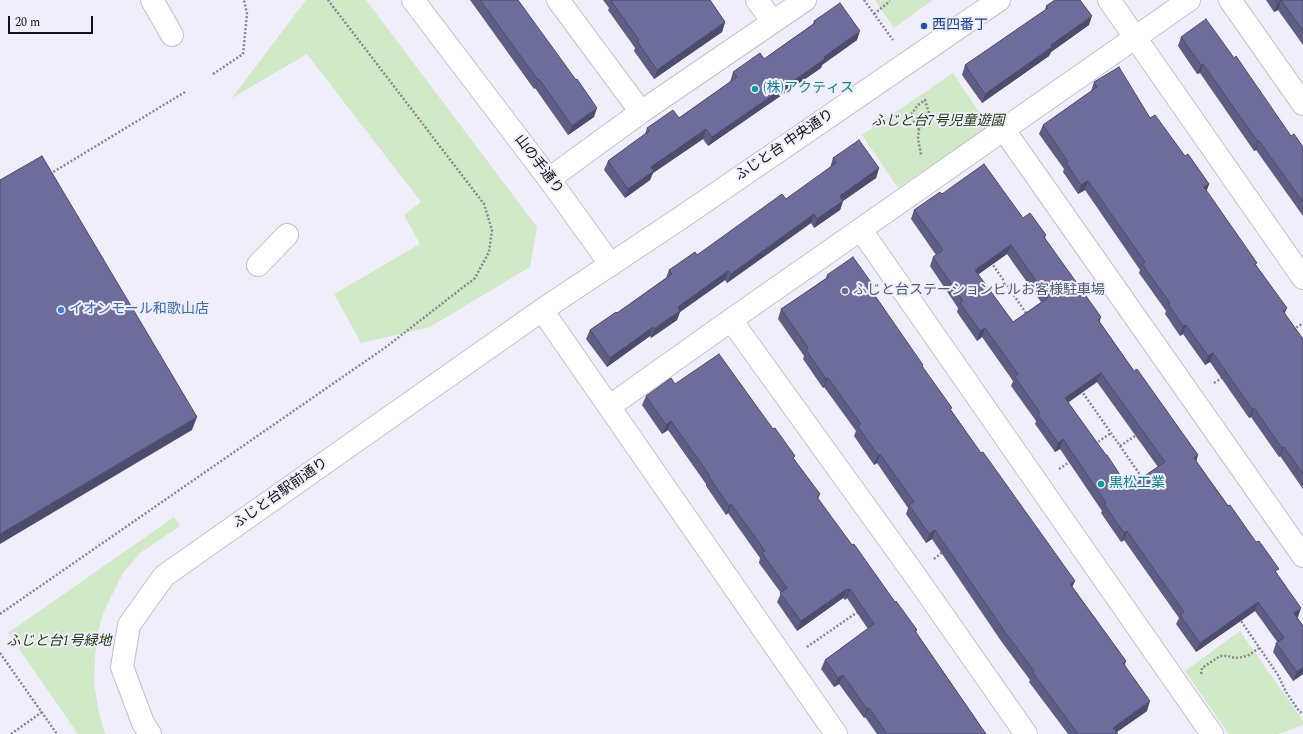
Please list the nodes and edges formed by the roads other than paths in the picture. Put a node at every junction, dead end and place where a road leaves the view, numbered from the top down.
1 (152, 0) edge
2 (413, 0) edge
3 (558, 0) edge
4 (757, 0) edge
5 (805, 0) edge
6 (999, 0) edge
7 (1109, 0) edge
8 (1189, 0) edge
9 (1230, 0) edge
10 (773, 22) junction
11 (172, 35) dead end
12 (1135, 37) junction
13 (1303, 104) edge
14 (641, 112) junction
15 (1004, 130) junction
16 (549, 179) junction
17 (861, 230) junction
18 (287, 235) dead end
19 (258, 265) dead end
20 (611, 265) junction
21 (1303, 278) edge
22 (542, 310) junction
23 (731, 320) junction
24 (610, 406) junction
25 (1303, 556) edge
26 (150, 734) edge
27 (836, 734) edge
28 (1026, 734) edge
29 (1212, 734) edge

1 - 11 street
2 - 16 street, 山の手通り
3 - 14 street
4 - 10 street
5 - 10 street
6 - 20 street, ふじと台 中央通り
7 - 12 street
8 - 12 street
9 - 13 street
10 - 14 street
12 - 15 street
12 - 21 street
14 - 16 street
15 - 17 street
15 - 25 street
16 - 20 street, 山の手通り
17 - 23 street
17 - 29 street
18 - 19 street
20 - 22 street
22 - 24 street
22 - 26 street, ふじと台駅前通り
23 - 24 street
23 - 28 street
24 - 27 street

